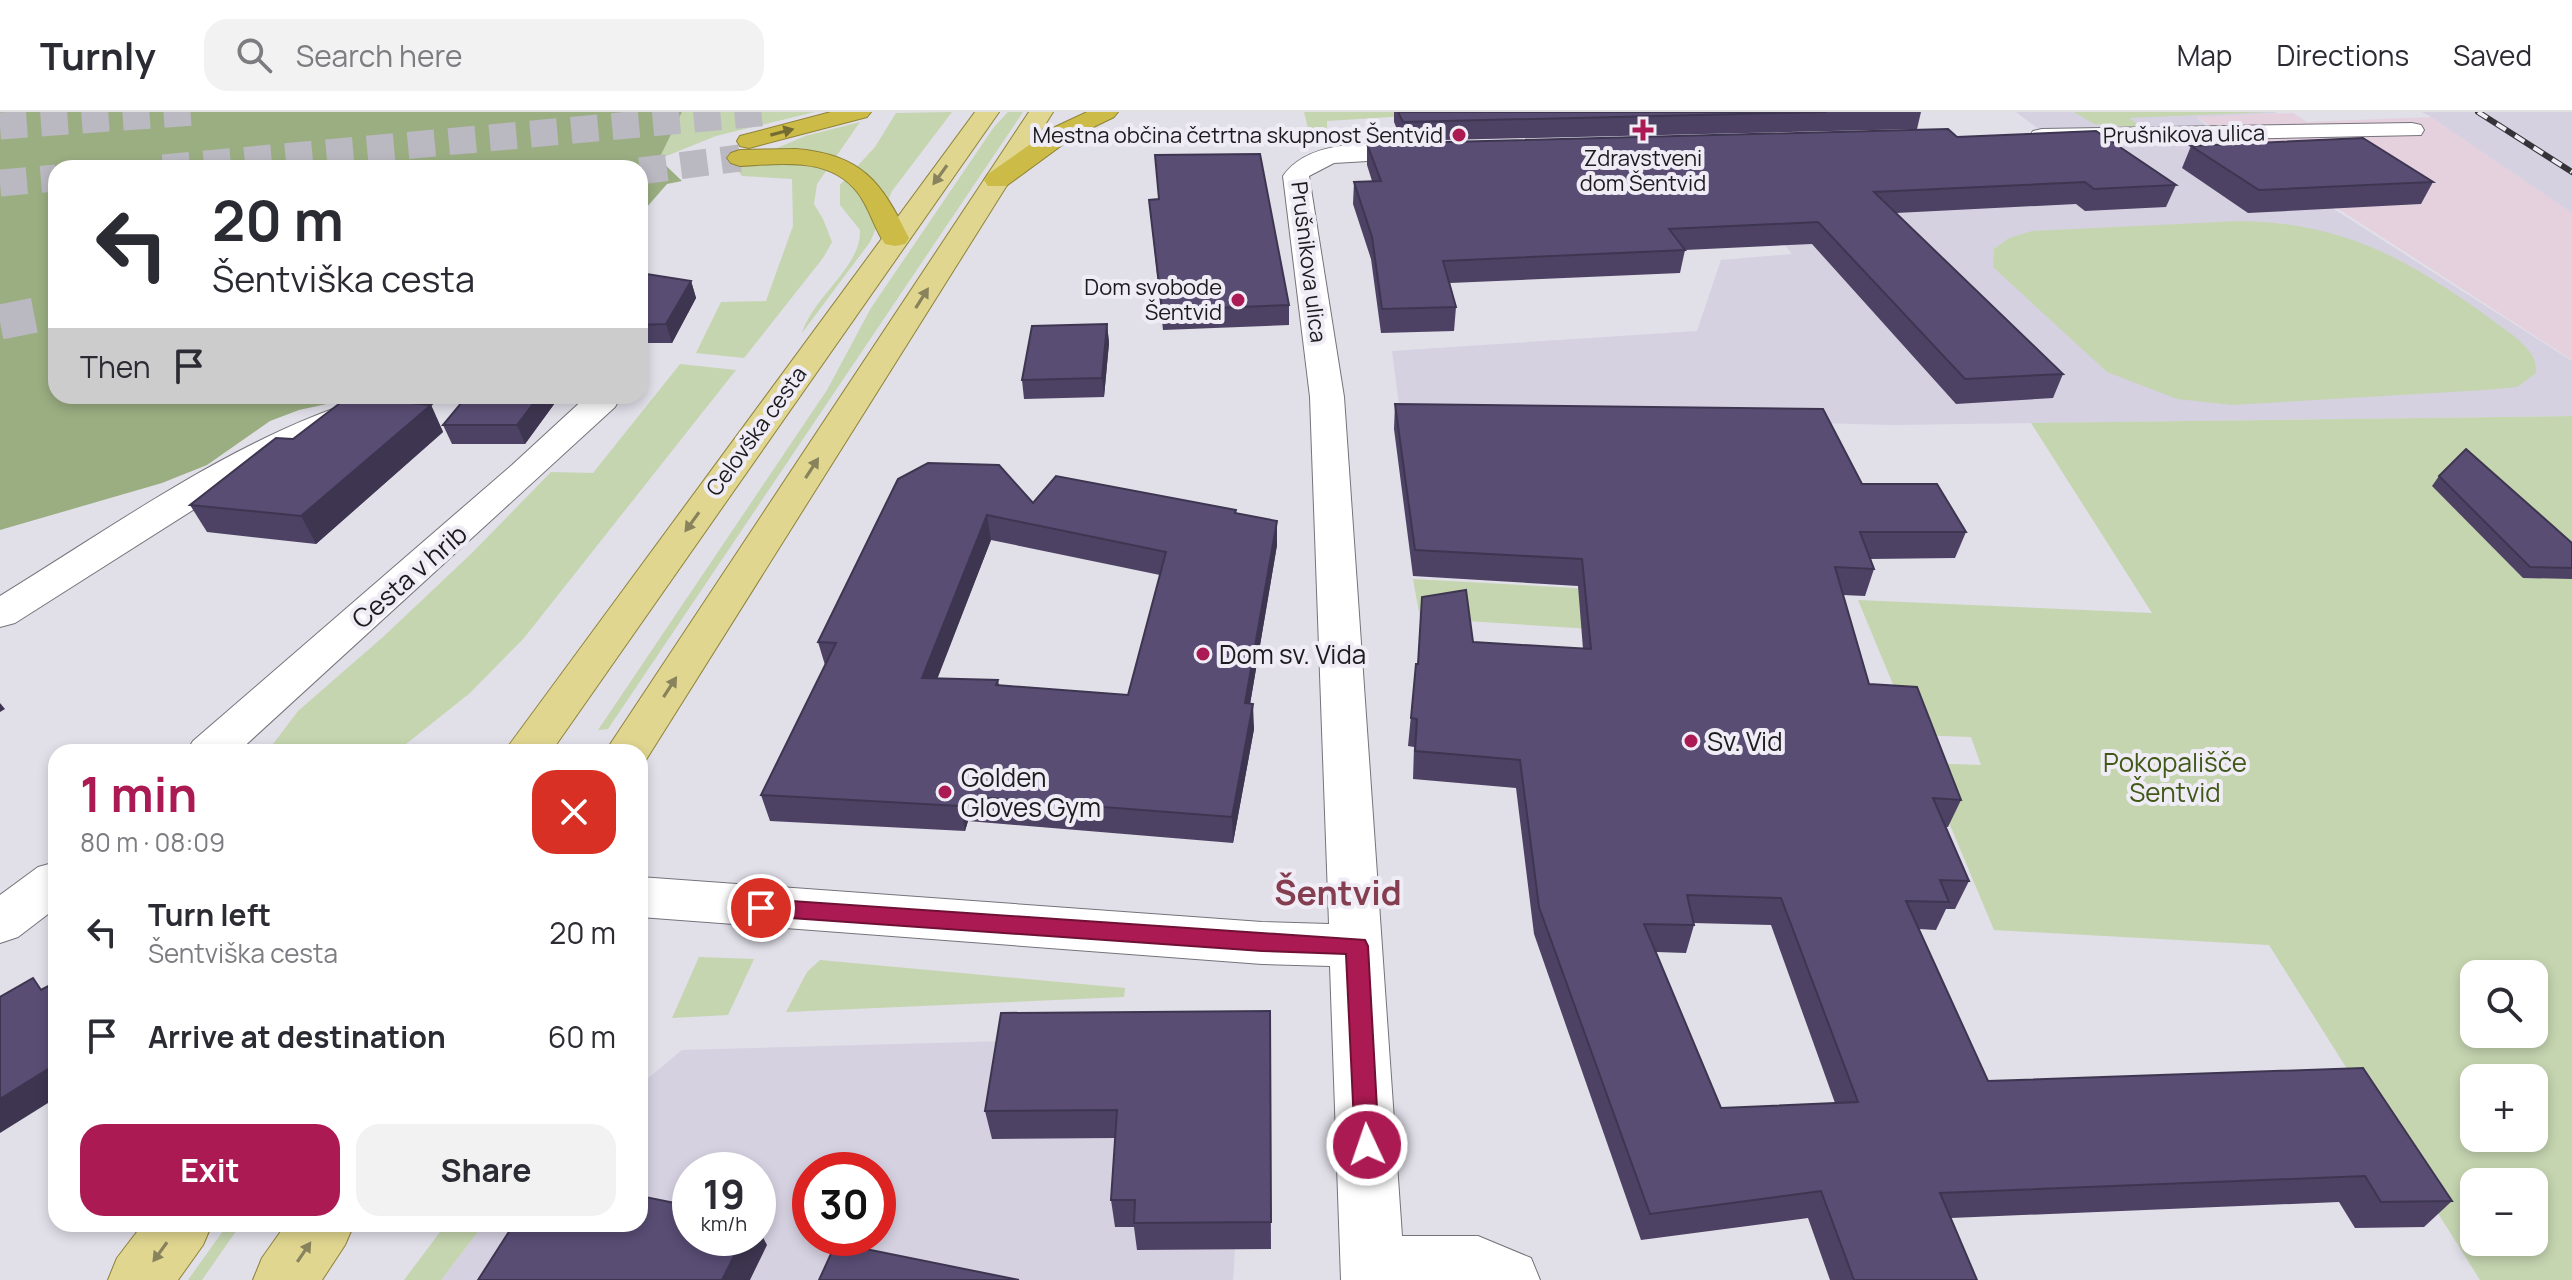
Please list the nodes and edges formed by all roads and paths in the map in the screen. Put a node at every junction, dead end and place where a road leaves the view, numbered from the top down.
1 (859, 112) edge
2 (987, 112) edge
3 (1041, 112) edge
4 (1106, 112) edge
5 (2378, 112) edge
6 (2019, 137) edge
7 (1450, 152) edge
8 (997, 180) junction
9 (895, 238) junction
10 (380, 404) edge
11 (599, 404) edge
12 (0, 614) edge
13 (218, 744) edge
14 (533, 744) edge
15 (633, 744) edge
16 (48, 887) edge
17 (648, 898) edge
18 (0, 923) edge
19 (1357, 946) junction
20 (175, 1232) edge
21 (318, 1232) edge
22 (1373, 1273) edge
23 (140, 1280) edge
24 (285, 1280) edge
25 (1508, 1280) edge

9 -> 1 highway
2 -> 9 main road, Celovška cesta
3 - 8 main road
4 - 8 highway
5 - 6 street, Prušnikova ulica
7 - 19 street, Prušnikova ulica
15 -> 8 main road
9 -> 14 main road, Celovška cesta
10 - 12 street
11 - 13 street, Cesta v hrib
16 - 18 street
17 - 19 street
19 - 22 street, Prušnikova ulica
20 -> 23 main road
24 -> 21 main road
22 - 25 street

